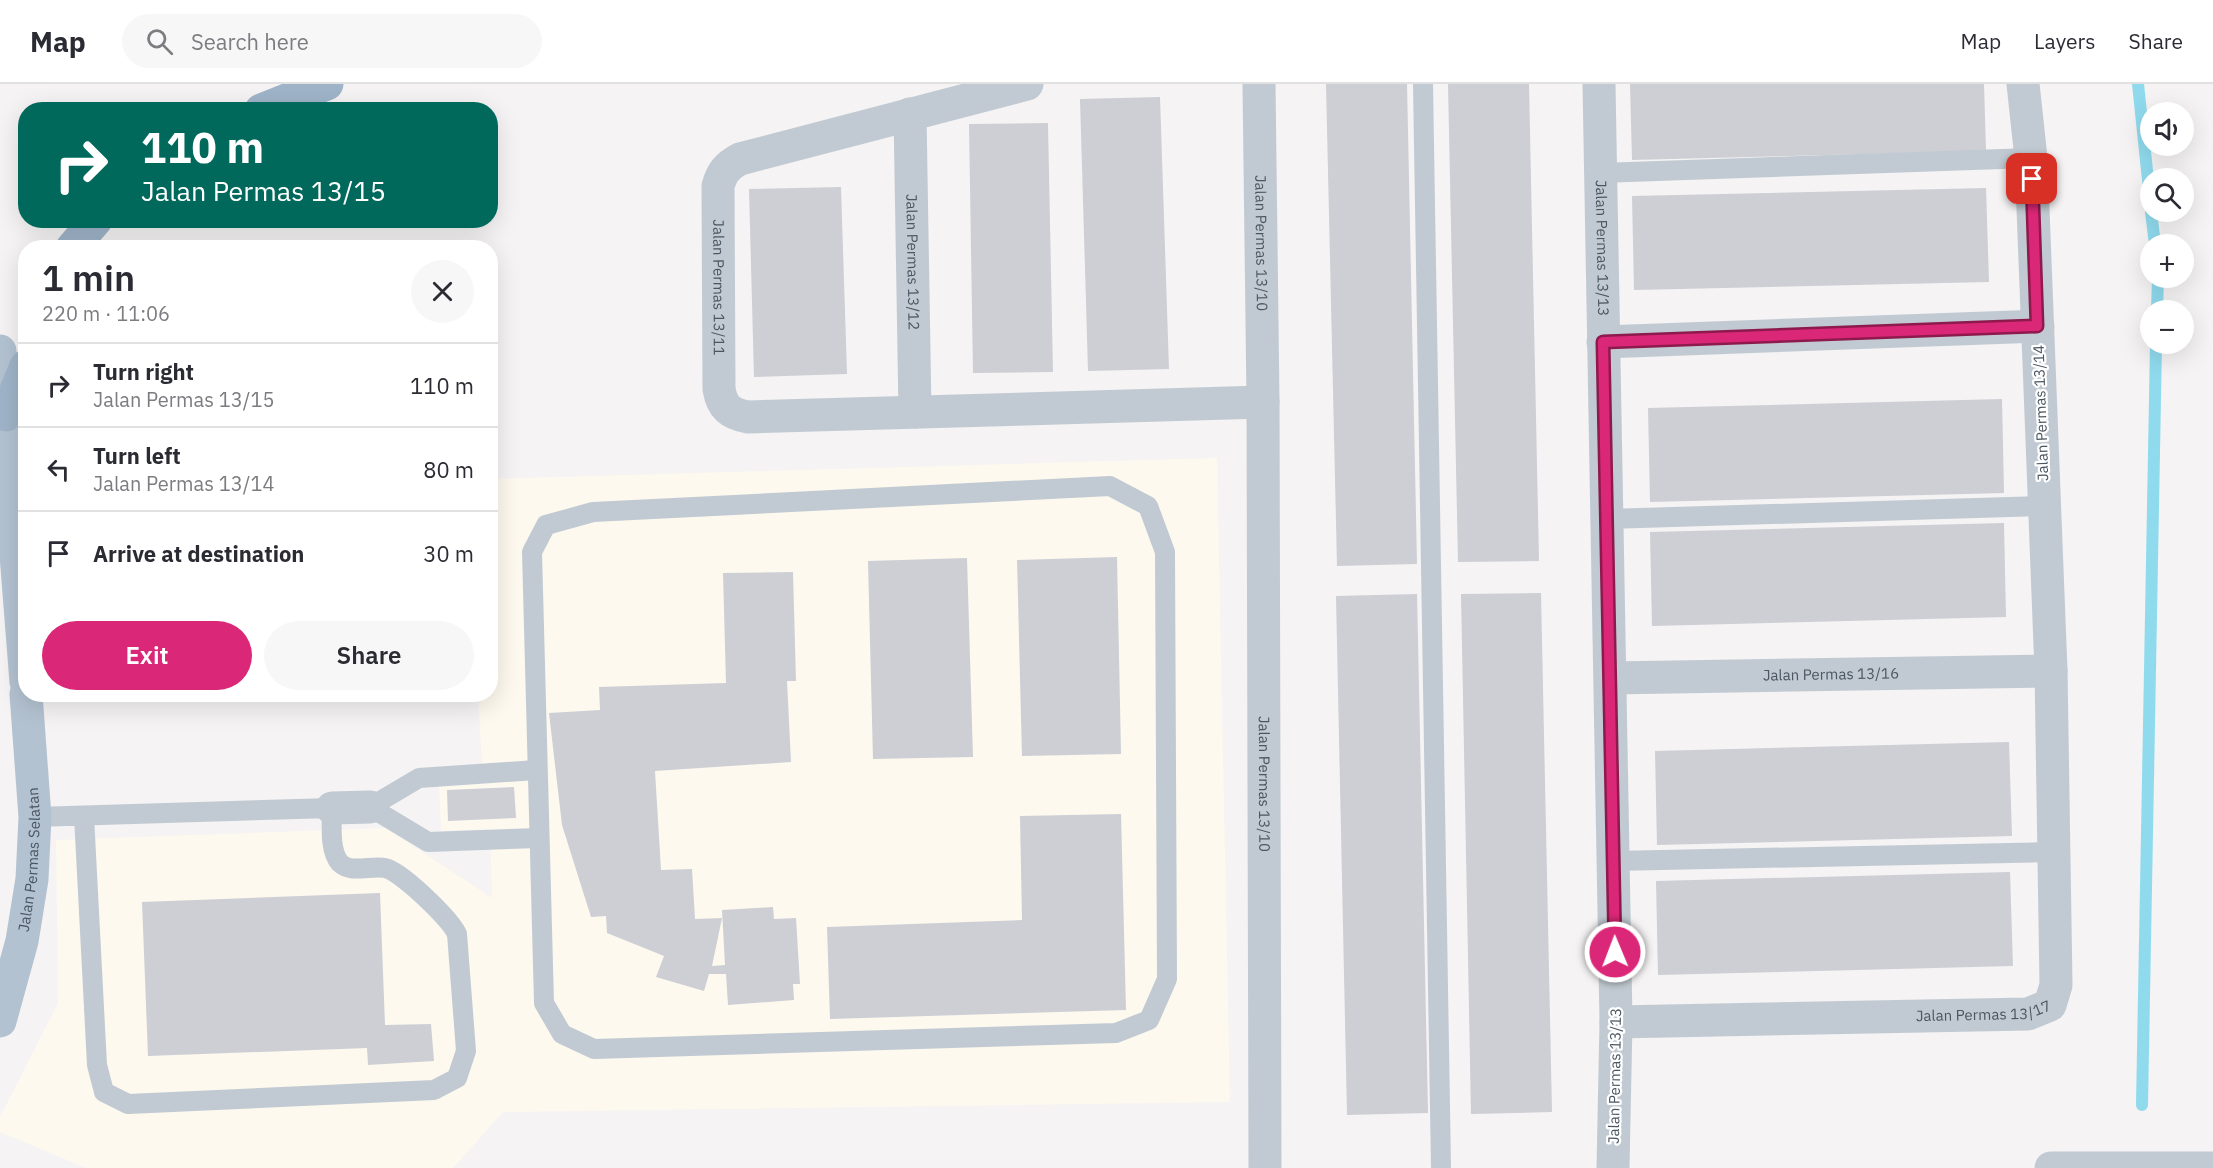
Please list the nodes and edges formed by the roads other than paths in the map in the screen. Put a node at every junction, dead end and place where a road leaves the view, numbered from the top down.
1 (327, 84) edge
2 (1027, 84) edge
3 (1259, 84) edge
4 (1423, 84) edge
5 (1599, 84) edge
6 (2023, 84) edge
7 (281, 102) edge
8 (910, 114) junction
9 (2031, 158) junction
10 (1600, 173) junction
11 (89, 228) edge
12 (79, 240) edge
13 (2037, 326) junction
14 (1603, 342) junction
15 (0, 351) edge
16 (18, 386) edge
17 (1263, 402) junction
18 (915, 412) junction
19 (6, 415) junction
20 (2044, 506) junction
21 (1607, 519) junction
22 (18, 575) edge
23 (2051, 671) junction
24 (1611, 678) junction
25 (27, 702) edge
26 (537, 770) junction
27 (370, 807) junction
28 (332, 808) junction
29 (84, 816) junction
30 (35, 817) junction
31 (539, 838) junction
32 (2055, 852) junction
33 (1614, 861) junction
34 (0, 1021) edge
35 (1616, 1022) junction
36 (1264, 1168) edge
37 (1441, 1168) edge
38 (1613, 1168) edge
39 (2052, 1168) edge
40 (2213, 1168) edge

1 - 7 highway
2 - 8 street
3 - 17 street, Jalan Permas 13/10
4 - 37 lane
5 - 10 street, Jalan Permas 13/13
6 - 9 street, Jalan Permas 13/14
8 - 18 street, Jalan Permas 13/12
8 - 18 street, Jalan Permas 13/11
9 - 10 lane
9 - 13 street, Jalan Permas 13/14
10 - 14 street, Jalan Permas 13/13
11 - 12 highway
13 - 14 street
13 - 20 street, Jalan Permas 13/14
14 - 21 street, Jalan Permas 13/13
15 - 19 main road
16 - 19 highway
17 - 18 street
17 - 36 street, Jalan Permas 13/10
19 - 22 main road
20 - 21 lane
20 - 23 street, Jalan Permas 13/14
21 - 24 street, Jalan Permas 13/13
23 - 24 street, Jalan Permas 13/16
23 - 32 street, Jalan Permas 13/17
24 - 33 street, Jalan Permas 13/13
25 - 30 main road, Jalan Permas Selatan
26 - 27 lane
26 - 31 lane
26 - 31 lane
27 - 28 street
27 - 31 lane
28 - 29 lane
28 - 29 lane
29 - 30 lane
30 - 34 main road, Jalan Permas Selatan
32 - 33 lane
32 - 35 street, Jalan Permas 13/17
33 - 35 street, Jalan Permas 13/13
35 - 38 street, Jalan Permas 13/13
39 - 40 street

